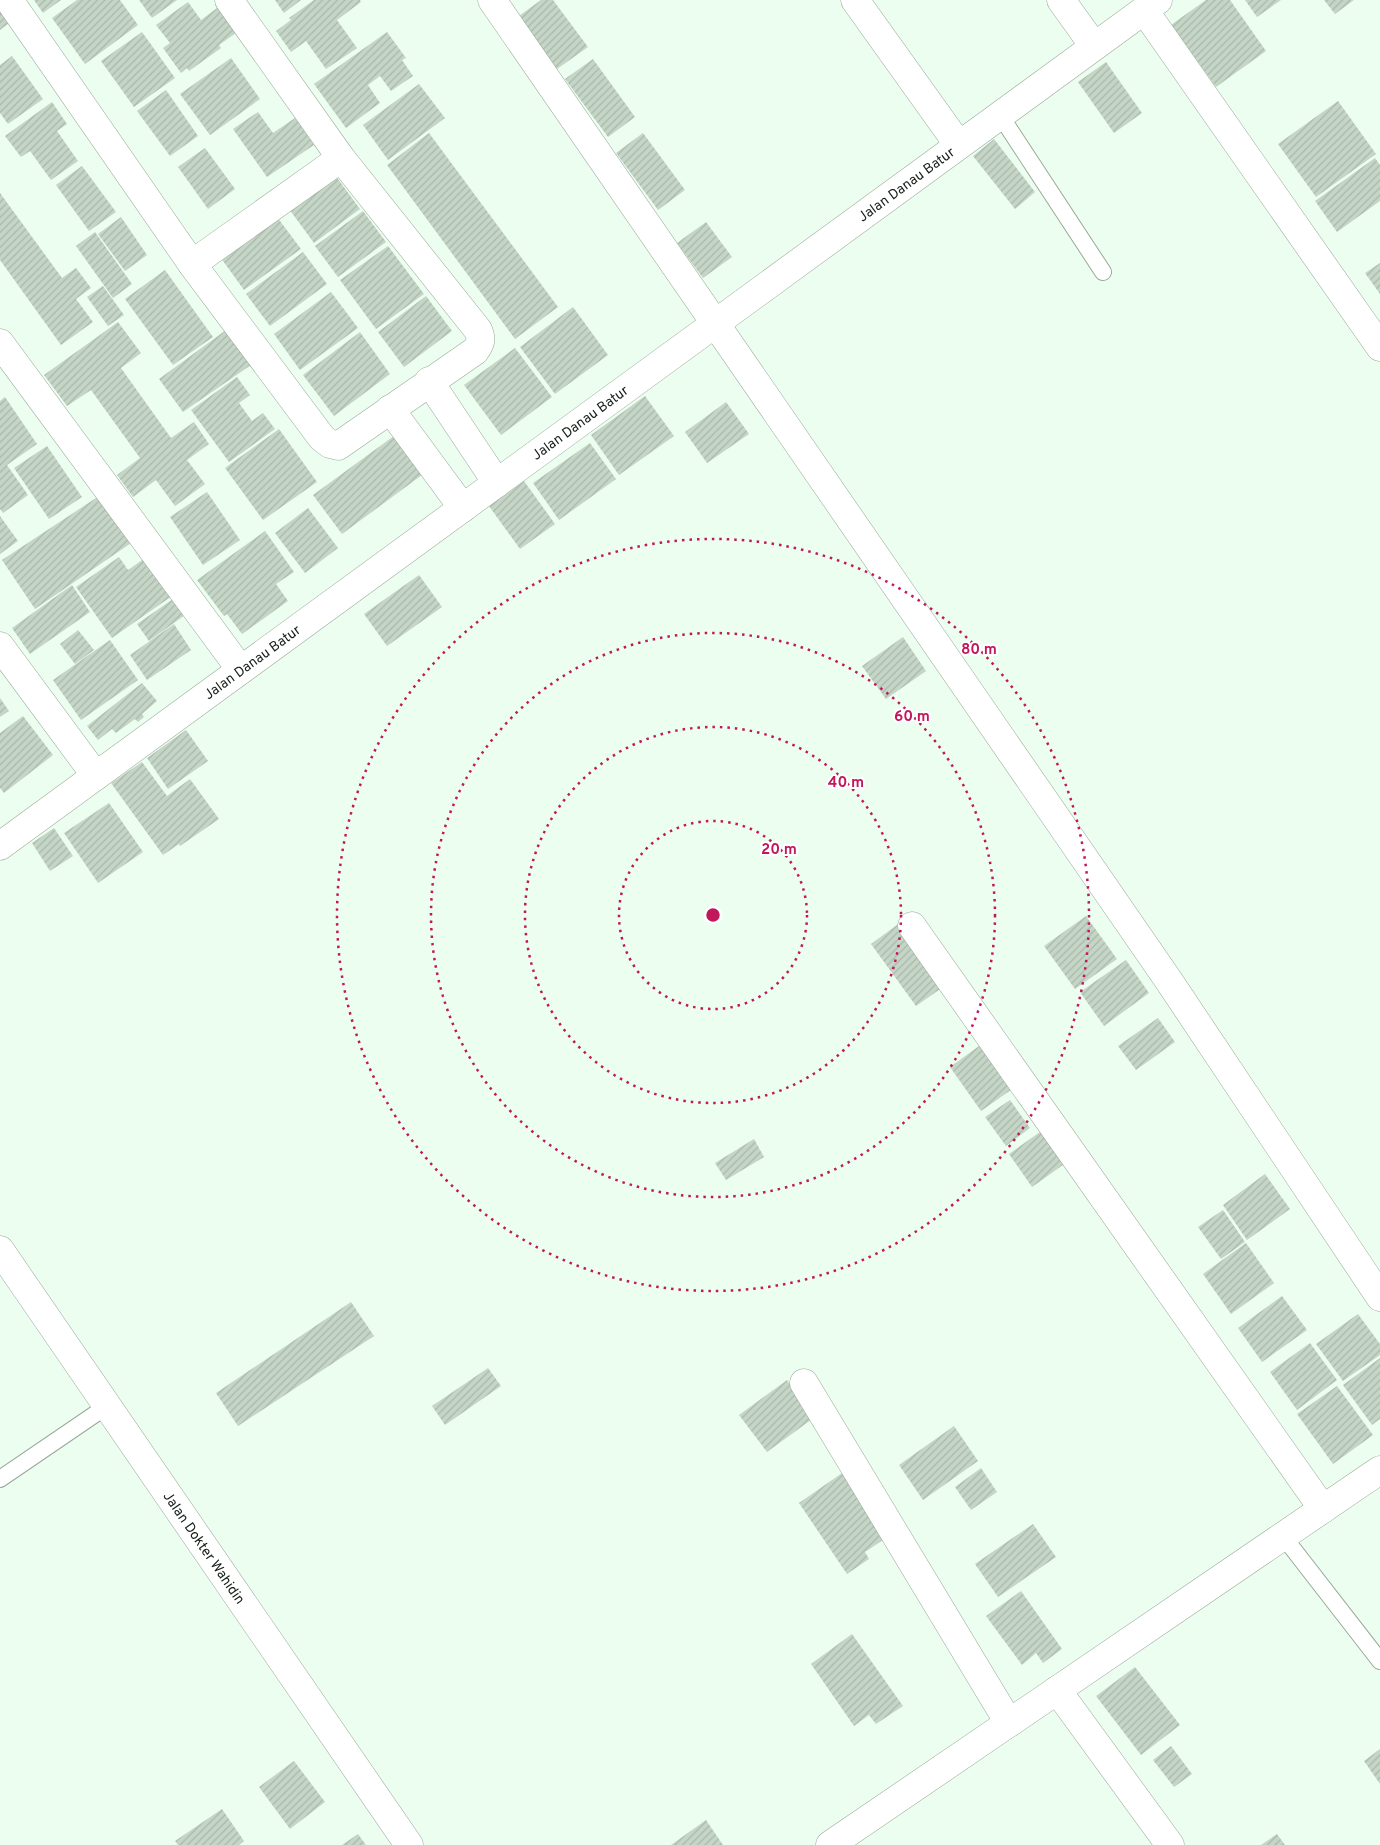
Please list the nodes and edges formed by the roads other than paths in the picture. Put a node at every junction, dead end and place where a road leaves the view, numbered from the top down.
1 (9, 0) edge
2 (229, 0) edge
3 (492, 0) edge
4 (854, 0) edge
5 (1061, 0) edge
6 (1151, 5) edge
7 (1094, 46) junction
8 (1000, 115) junction
9 (958, 144) junction
10 (342, 158) junction
11 (192, 264) junction
12 (1103, 272) dead end
13 (715, 323) junction
14 (0, 343) edge
15 (1380, 347) edge
16 (9, 377) edge
17 (430, 381) junction
18 (390, 409) junction
19 (497, 483) junction
20 (463, 508) junction
21 (0, 646) edge
22 (241, 670) junction
23 (96, 776) junction
24 (0, 846) edge
25 (912, 926) dead end
26 (0, 1250) edge
27 (1380, 1297) edge
28 (804, 1382) dead end
29 (107, 1406) junction
30 (1380, 1470) edge
31 (0, 1479) edge
32 (1323, 1509) junction
33 (1283, 1536) junction
34 (1380, 1661) edge
35 (1057, 1690) junction
36 (1009, 1723) junction
37 (409, 1845) edge
38 (830, 1845) edge
39 (1170, 1845) edge

1 - 11 street
2 - 10 street
3 - 13 street
4 - 9 street
5 - 7 street
6 - 7 street, Jalan Danau Batur
6 - 15 street
7 - 8 street, Jalan Danau Batur
8 - 9 street, Jalan Danau Batur
8 - 12 lane
9 - 13 street, Jalan Danau Batur
10 - 11 street
10 - 17 street
11 - 18 street
13 - 19 street, Jalan Danau Batur
13 - 27 street
14 - 16 street
16 - 22 street
17 - 18 street
17 - 19 street
18 - 20 street
19 - 20 street, Jalan Danau Batur
20 - 22 street, Jalan Danau Batur
21 - 23 street
22 - 23 street, Jalan Danau Batur
23 - 24 street, Jalan Danau Batur
25 - 32 street
26 - 29 street, Jalan Dokter Wahidin
28 - 36 street
29 - 31 lane
29 - 37 street, Jalan Dokter Wahidin
30 - 32 street
32 - 33 street
33 - 34 lane
33 - 35 street
35 - 36 street
35 - 39 street
36 - 38 street

